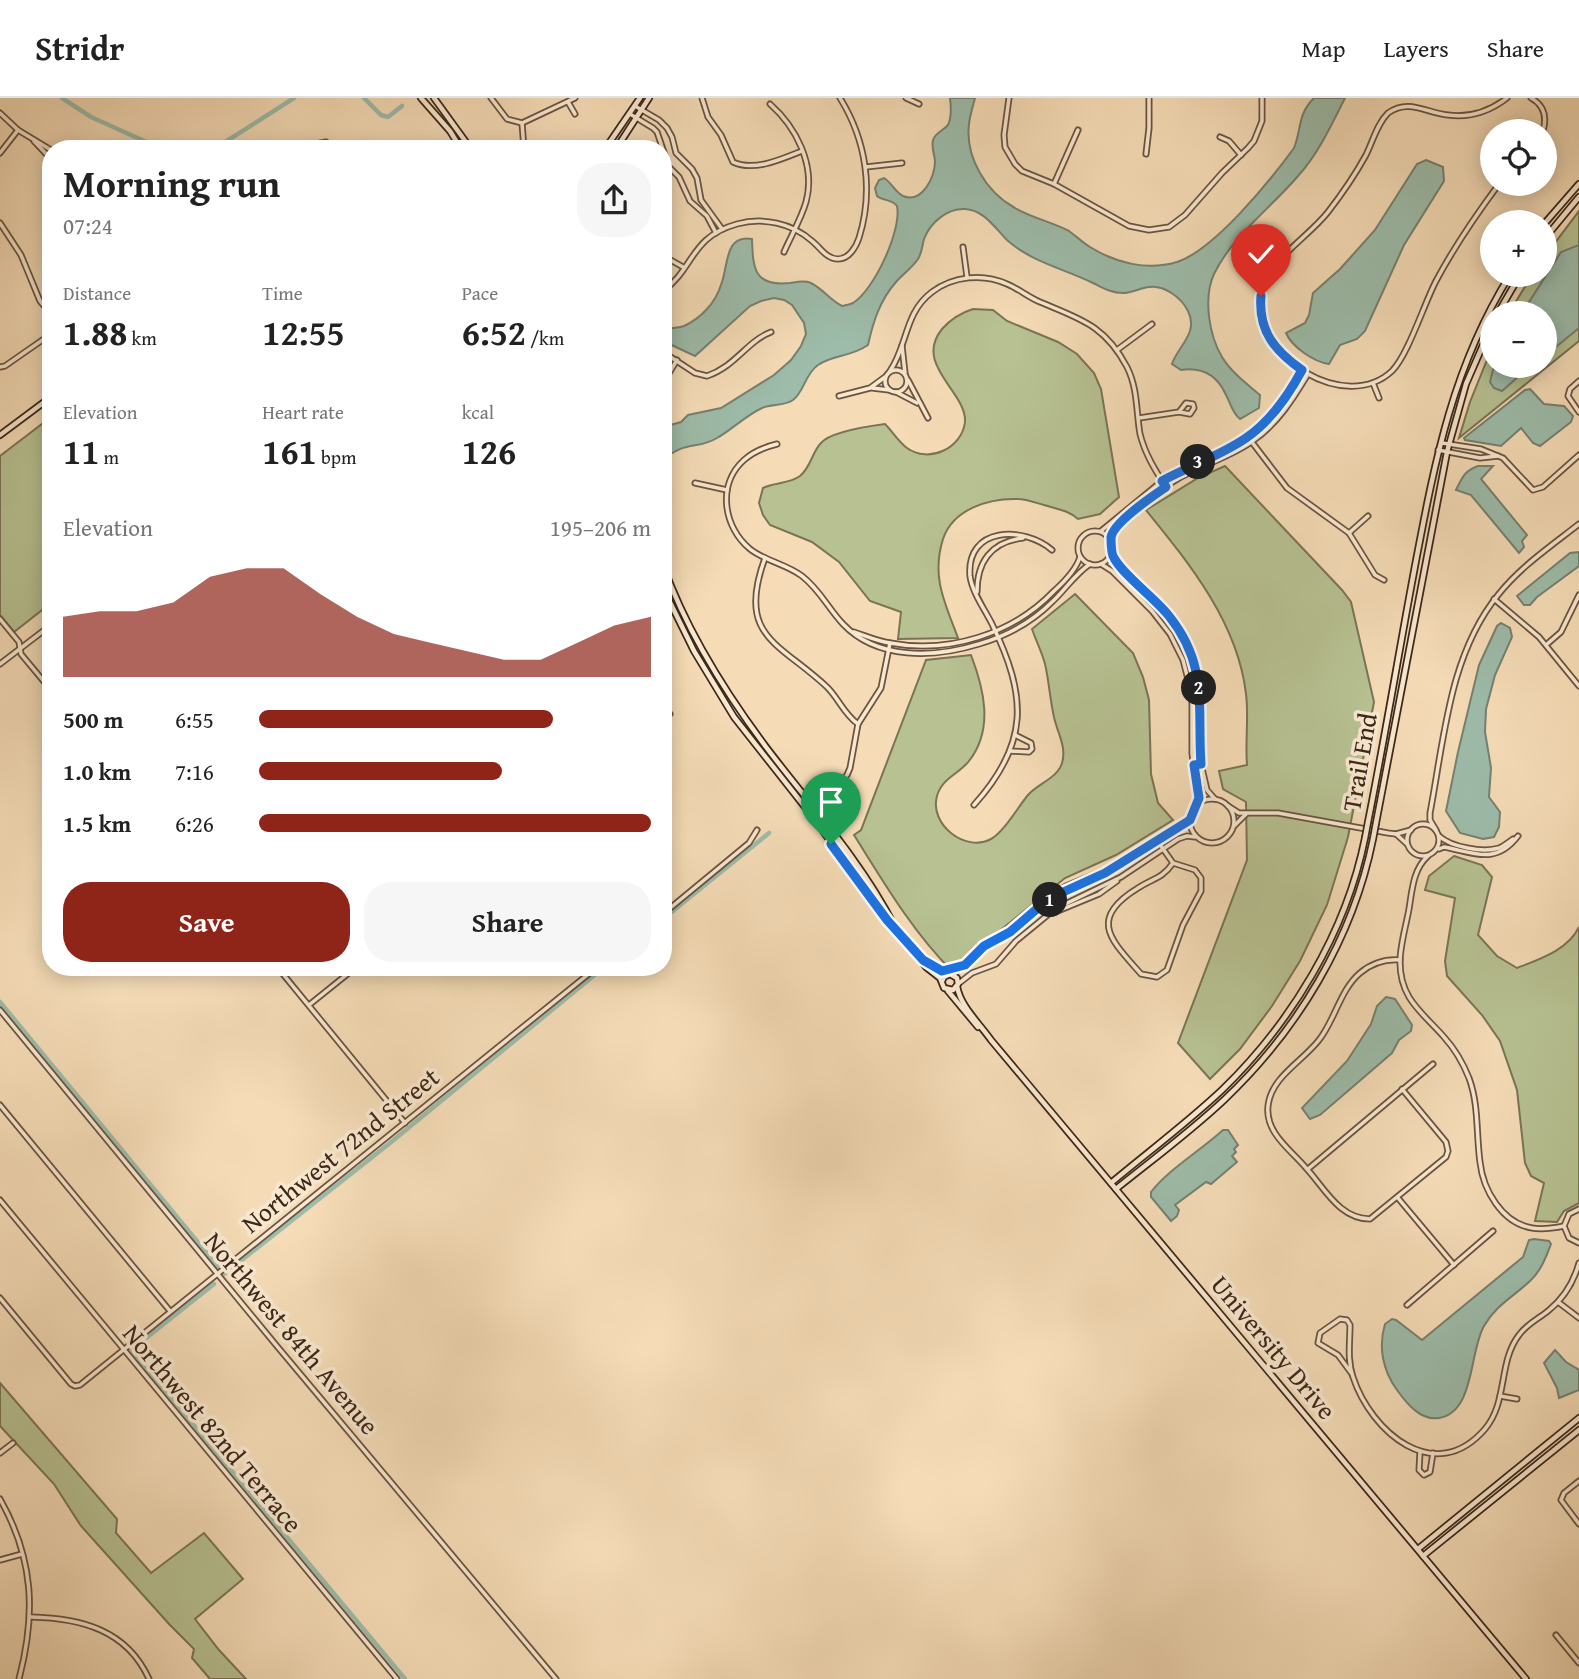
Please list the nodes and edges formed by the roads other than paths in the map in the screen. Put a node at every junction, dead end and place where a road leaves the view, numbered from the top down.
1 (421, 98) edge
2 (434, 98) edge
3 (491, 98) edge
4 (575, 98) edge
5 (640, 98) edge
6 (649, 98) edge
7 (702, 98) edge
8 (840, 98) edge
9 (906, 98) edge
10 (1009, 98) edge
11 (1149, 98) edge
12 (1262, 98) edge
13 (1507, 98) edge
14 (1531, 98) edge
15 (568, 102) junction
16 (770, 104) dead end
17 (919, 104) dead end
18 (635, 106) junction
19 (642, 110) junction
20 (0, 113) edge
21 (575, 114) dead end
22 (630, 114) junction
23 (637, 118) junction
24 (1544, 119) edge
25 (522, 123) junction
26 (18, 130) junction
27 (1078, 130) dead end
28 (1220, 137) dead end
29 (33, 139) junction
30 (456, 140) edge
31 (464, 140) edge
32 (523, 140) edge
33 (611, 140) edge
34 (621, 140) edge
35 (660, 140) edge
36 (671, 140) edge
37 (672, 142) edge
38 (42, 144) edge
39 (42, 149) edge
40 (803, 151) junction
41 (0, 153) edge
42 (1146, 154) dead end
43 (1241, 155) junction
44 (902, 163) dead end
45 (866, 167) junction
46 (672, 170) edge
47 (1054, 184) junction
48 (1579, 184) edge
49 (1491, 196) edge
50 (1579, 197) edge
51 (1556, 210) edge
52 (0, 223) edge
53 (1557, 224) edge
54 (722, 229) junction
55 (794, 229) junction
56 (716, 233) junction
57 (962, 247) dead end
58 (784, 252) dead end
59 (672, 261) edge
60 (683, 267) junction
61 (967, 277) junction
62 (672, 284) edge
63 (1504, 287) edge
64 (42, 303) edge
65 (1152, 324) dead end
66 (771, 332) dead end
67 (42, 340) edge
68 (902, 344) junction
69 (1117, 350) junction
70 (1480, 352) edge
71 (672, 357) edge
72 (677, 360) junction
73 (0, 367) edge
74 (672, 368) edge
75 (1302, 370) junction
76 (890, 371) junction
77 (1308, 373) junction
78 (906, 376) junction
79 (886, 377) junction
80 (1579, 381) edge
81 (1373, 383) junction
82 (870, 388) junction
83 (890, 390) junction
84 (896, 392) junction
85 (839, 396) dead end
86 (1379, 398) dead end
87 (42, 404) edge
88 (919, 405) junction
89 (1179, 412) dead end
90 (1579, 412) edge
91 (928, 418) dead end
92 (1139, 418) junction
93 (0, 435) edge
94 (1248, 437) junction
95 (1252, 442) junction
96 (1440, 442) junction
97 (777, 444) dead end
98 (1448, 444) junction
99 (1438, 450) junction
100 (1447, 452) junction
101 (1579, 455) edge
102 (1498, 456) junction
103 (1162, 481) junction
104 (695, 484) dead end
105 (1166, 487) junction
106 (727, 490) junction
107 (1368, 516) dead end
108 (1579, 524) edge
109 (1101, 531) junction
110 (1349, 533) junction
111 (1027, 538) junction
112 (1111, 540) junction
113 (1052, 550) dead end
114 (1112, 554) junction
115 (1080, 557) junction
116 (765, 558) junction
117 (1090, 564) junction
118 (1101, 564) junction
119 (1384, 580) dead end
120 (672, 585) edge
121 (977, 594) junction
122 (1579, 595) edge
123 (1494, 599) junction
124 (672, 607) edge
125 (686, 616) junction
126 (0, 619) edge
127 (678, 619) junction
128 (851, 631) junction
129 (996, 631) junction
130 (42, 632) edge
131 (999, 637) junction
132 (890, 643) junction
133 (1546, 645) junction
134 (20, 648) junction
135 (890, 650) junction
136 (0, 664) edge
137 (42, 679) edge
138 (1579, 685) edge
139 (858, 724) junction
140 (1015, 736) junction
141 (1010, 751) junction
142 (1201, 764) junction
143 (1194, 765) junction
144 (838, 785) dead end
145 (1215, 799) junction
146 (1198, 804) junction
147 (974, 806) dead end
148 (1228, 806) junction
149 (1247, 813) junction
150 (1430, 813) junction
151 (1190, 820) junction
152 (1420, 824) junction
153 (1234, 826) junction
154 (757, 830) dead end
155 (1410, 830) junction
156 (1436, 830) junction
157 (1396, 834) junction
158 (1439, 836) junction
159 (1195, 837) junction
160 (1156, 839) junction
161 (1407, 844) junction
162 (1163, 849) junction
163 (1437, 849) junction
164 (1411, 851) junction
165 (1428, 856) junction
166 (1174, 863) junction
167 (1119, 864) junction
168 (1418, 869) junction
169 (1098, 876) junction
170 (1121, 877) junction
171 (1103, 886) junction
172 (672, 907) edge
173 (1039, 907) junction
174 (1047, 916) junction
175 (1027, 918) junction
176 (1033, 927) junction
177 (897, 929) junction
178 (923, 960) junction
179 (1399, 960) junction
180 (965, 965) junction
181 (942, 971) junction
182 (952, 974) junction
183 (285, 976) edge
184 (345, 976) edge
185 (586, 976) edge
186 (942, 981) junction
187 (958, 985) junction
188 (948, 990) junction
189 (309, 1005) junction
190 (0, 1010) edge
191 (991, 1040) junction
192 (1433, 1064) dead end
193 (1402, 1089) junction
194 (0, 1105) edge
195 (405, 1123) junction
196 (1308, 1169) junction
197 (1111, 1183) junction
198 (1116, 1189) junction
199 (1398, 1198) junction
200 (0, 1200) edge
201 (1579, 1209) edge
202 (1564, 1226) junction
203 (1493, 1231) dead end
204 (1579, 1243) edge
205 (1579, 1263) edge
206 (1454, 1265) junction
207 (218, 1273) junction
208 (0, 1298) edge
209 (1558, 1302) junction
210 (1407, 1305) dead end
211 (170, 1311) junction
212 (1579, 1318) edge
213 (124, 1349) junction
214 (1352, 1374) junction
215 (1500, 1396) junction
216 (1517, 1399) dead end
217 (1579, 1418) edge
218 (1579, 1430) edge
219 (13, 1443) dead end
220 (1420, 1452) junction
221 (0, 1453) edge
222 (1433, 1453) junction
223 (1579, 1481) edge
224 (0, 1499) edge
225 (1579, 1524) edge
226 (1418, 1549) junction
227 (22, 1554) junction
228 (1423, 1556) junction
229 (0, 1560) edge
230 (31, 1617) junction
231 (1556, 1634) dead end
232 (1579, 1662) edge
233 (19, 1679) edge
234 (149, 1679) edge
235 (397, 1679) edge
236 (556, 1679) edge
237 (1526, 1679) edge

1 - 30 street
2 - 31 street
3 - 25 street
4 - 15 street
5 - 18 street
6 - 19 street
7 - 40 street
8 - 45 street
9 - 17 street
10 - 47 street
11 - 42 street
12 - 43 street
13 - 75 street
14 - 24 street
15 - 21 street
15 - 25 street
16 - 40 street
18 - 19 street
18 - 22 street
19 - 23 street
19 - 36 street
20 - 26 street
22 - 23 street
22 - 33 street
23 - 34 street
23 - 35 street
25 - 32 street
26 - 29 street
26 - 41 street
27 - 47 street
28 - 43 street
29 - 38 street
29 - 39 street
37 - 54 street
40 - 55 street
43 - 47 street
44 - 45 street
45 - 55 street
46 - 56 street
48 - 51 street
49 - 81 street
50 - 53 street
52 - 64 street
54 - 55 street
54 - 56 street
55 - 58 street
56 - 60 street
57 - 61 street
59 - 60 street
60 - 62 street
61 - 68 street
61 - 69 street
63 - 96 street, Trail End
65 - 69 street
66 - 72 street
67 - 73 street
68 - 76 street
68 - 78 street
69 - 92 street
70 - 98 street, Trail End
71 - 72 street
72 - 74 street
75 - 77 street
75 - 94 street
76 - 78 street
76 - 79 street
77 - 81 street
77 - 95 street
78 - 84 street
78 - 88 street
79 - 82 street
79 - 83 street
80 - 90 street
81 - 86 street
82 - 83 street
82 - 85 street
83 - 84 street
84 - 88 street
87 - 93 street
88 - 91 street
89 - 92 street
92 - 103 street
94 - 95 street
94 - 103 street
95 - 105 street
95 - 110 street
96 - 98 street
96 - 99 street, Trail End
97 - 106 street
98 - 100 street, Trail End
98 - 102 street
99 - 100 street
99 - 197 street, Trail End, bridge
100 - 102 street
100 - 198 street, Trail End, bridge
101 - 102 street
103 - 105 street
103 - 109 street
104 - 106 street
105 - 112 street
106 - 116 street
107 - 110 street
108 - 123 street
109 - 112 street
109 - 115 street
110 - 119 street
111 - 113 street
111 - 121 street
111 - 121 street
112 - 114 street
114 - 118 street
114 - 142 street
115 - 117 street
115 - 129 street
116 - 128 street
116 - 139 street
117 - 118 street
117 - 131 street
118 - 143 street
120 - 125 street
121 - 129 street
122 - 133 street
123 - 133 street
123 - 150 street
124 - 127 street
125 - 127 street
125 - 177 street
126 - 134 street
127 - 177 street
128 - 132 street
128 - 135 street
129 - 131 street
129 - 132 street
130 - 134 street
131 - 135 street
131 - 140 street
132 - 135 street
133 - 138 street
134 - 136 street
134 - 137 street
135 - 139 street
139 - 144 street
140 - 141 street
140 - 141 street
141 - 147 street
142 - 143 street
142 - 145 street
143 - 146 street
145 - 146 street
145 - 148 street
146 - 151 street
148 - 149 street
148 - 153 street
149 - 153 street
149 - 157 street
150 - 152 street
150 - 156 street
151 - 159 street
151 - 160 street
152 - 155 street
152 - 156 street
153 - 159 street
154 - 172 street
155 - 157 street
155 - 161 street
156 - 158 street
157 - 161 street
158 - 163 street
158 - 163 street
159 - 162 street
160 - 162 street
160 - 167 street
161 - 164 street
162 - 166 street
162 - 170 street
163 - 165 street
164 - 165 street
164 - 168 street
165 - 168 street
166 - 166 street
167 - 169 street
167 - 173 street
168 - 179 street
169 - 171 street
169 - 173 street
170 - 171 street
170 - 174 street
171 - 174 street
173 - 175 street
174 - 176 street
175 - 176 street
175 - 180 street
176 - 187 street
177 - 178 street
178 - 181 street
178 - 186 street
179 - 196 street
179 - 202 street
180 - 181 street
180 - 182 street
181 - 182 street
182 - 186 street
182 - 187 street
183 - 189 street
184 - 189 street
185 - 195 street, Northwest 72nd Street
186 - 188 street
187 - 188 street
187 - 191 street, University Drive
188 - 191 street, University Drive
189 - 195 street
190 - 207 street, Northwest 84th Avenue
191 - 197 street, University Drive
192 - 193 street
193 - 196 street
193 - 199 street
194 - 211 street
195 - 207 street, Northwest 72nd Street
196 - 199 street
197 - 198 street, University Drive
198 - 226 street, University Drive
199 - 206 street
200 - 213 street, Northwest 82nd Terrace
201 - 202 street
202 - 204 street
203 - 206 street
205 - 209 street
206 - 210 street
207 - 211 street, Northwest 72nd Street
207 - 236 street, Northwest 84th Avenue
208 - 213 street, Northwest 72nd Street
209 - 212 street
209 - 215 street
211 - 213 street, Northwest 72nd Street
213 - 235 street, Northwest 82nd Terrace
214 - 214 street
214 - 220 street
215 - 216 street
215 - 222 street
217 - 226 street
218 - 228 street
219 - 221 street
220 - 222 street
220 - 222 street
223 - 225 street
224 - 227 street
226 - 228 street, University Drive
227 - 229 street
227 - 230 street
228 - 237 street, University Drive
230 - 233 street
230 - 234 street
231 - 232 street

